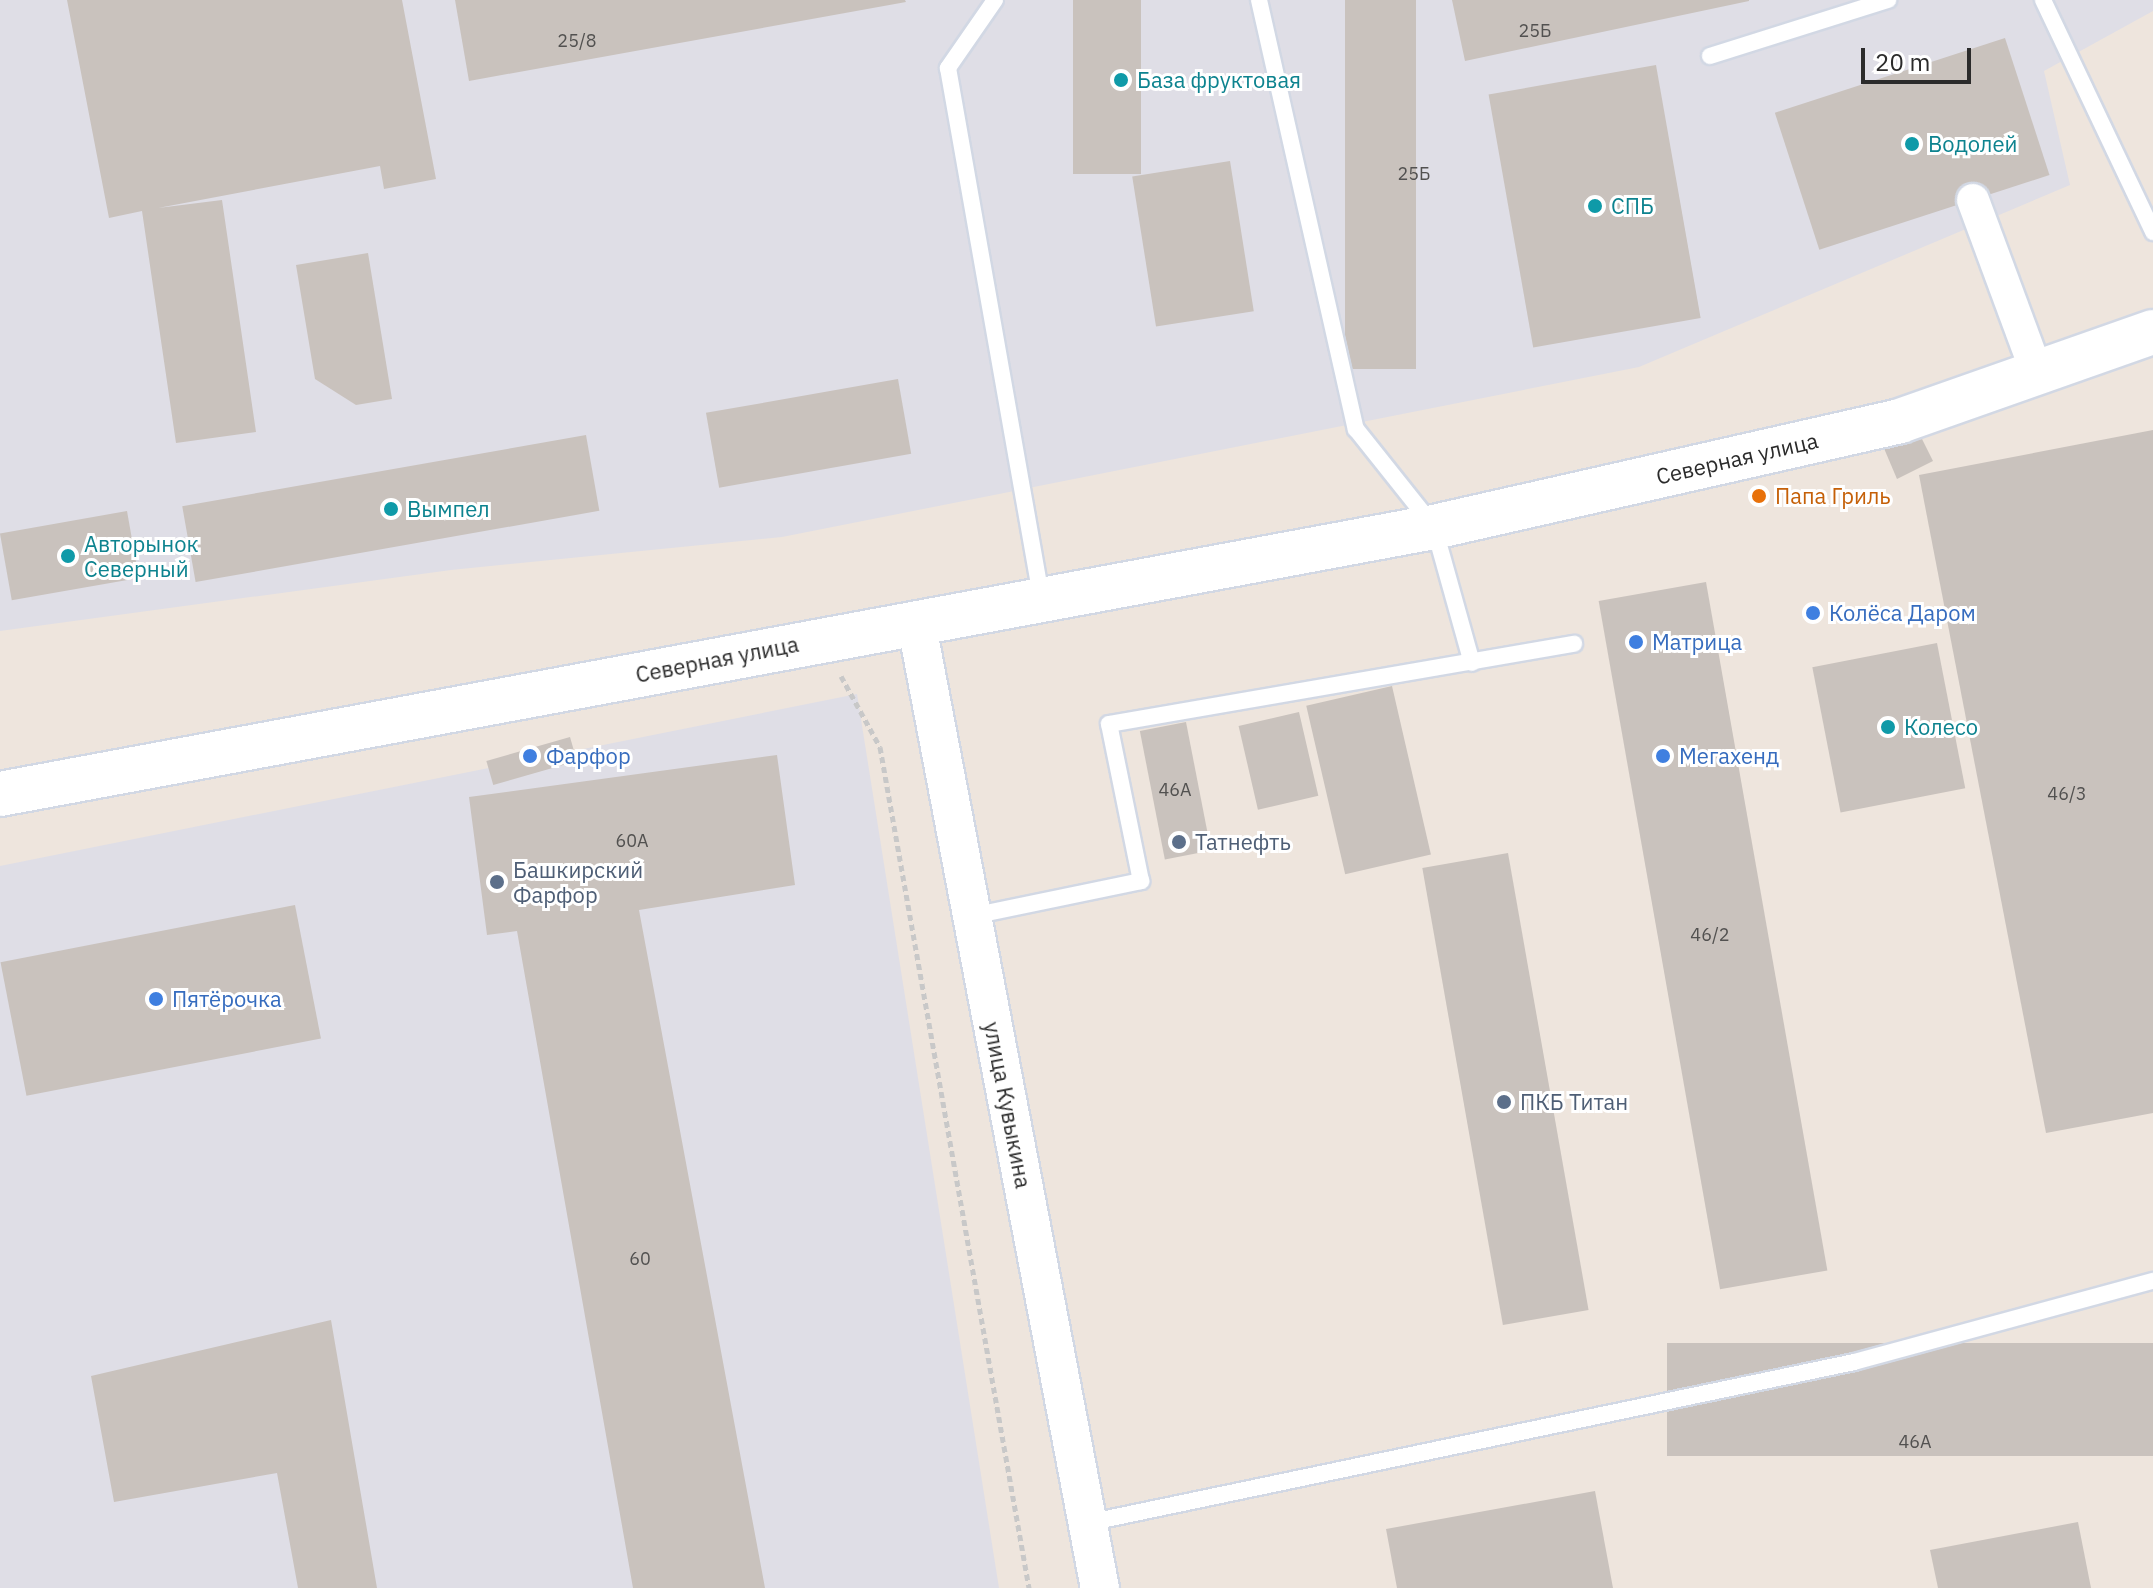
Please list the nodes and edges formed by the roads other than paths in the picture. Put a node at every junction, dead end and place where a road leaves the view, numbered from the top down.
1 (995, 0) edge
2 (1259, 0) edge
3 (1888, 0) edge
4 (2043, 0) edge
5 (1710, 56) dead end
6 (1973, 200) dead end
7 (2153, 232) edge
8 (2153, 332) edge
9 (2037, 373) junction
10 (1434, 527) junction
11 (1041, 598) junction
12 (916, 621) junction
13 (1574, 644) dead end
14 (1472, 663) junction
15 (0, 794) edge
16 (972, 916) junction
17 (2153, 1281) edge
18 (1087, 1523) junction
19 (1100, 1588) edge

1 - 11 lane
2 - 10 lane
3 - 5 lane
4 - 7 lane
6 - 9 street
8 - 9 main road, Северная улица
9 - 10 main road, Северная улица
10 - 11 main road, Северная улица
10 - 14 lane
11 - 12 main road, Северная улица
12 - 15 main road, Северная улица
12 - 16 street, улица Кувыкина
13 - 14 lane
14 - 16 lane
16 - 18 street, улица Кувыкина
17 - 18 lane
18 - 19 street, улица Кувыкина

